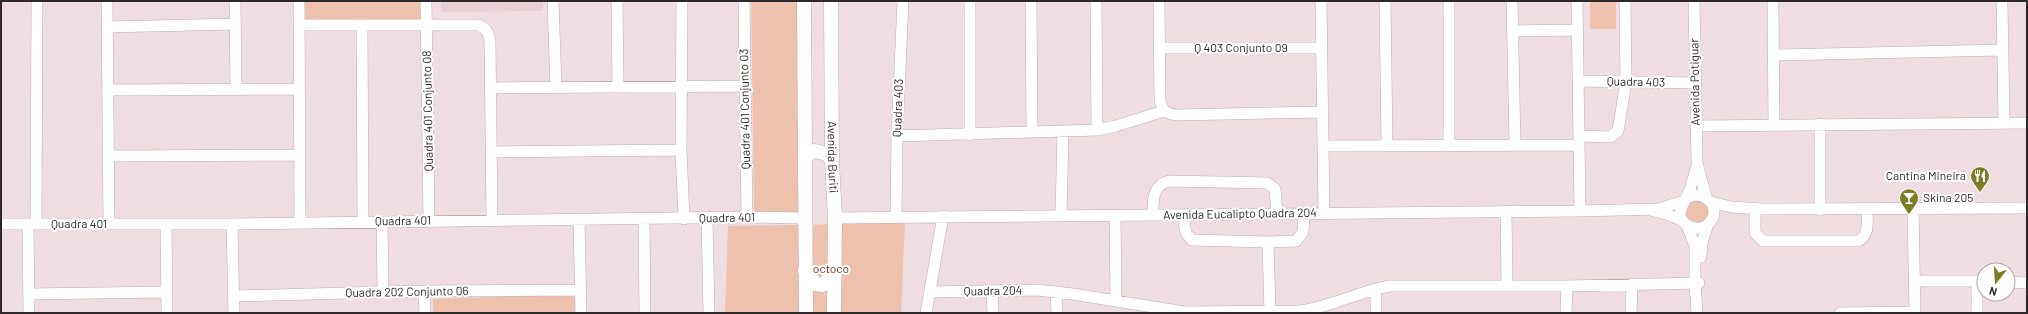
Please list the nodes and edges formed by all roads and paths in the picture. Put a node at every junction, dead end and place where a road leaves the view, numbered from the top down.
1 (37, 1) edge
2 (107, 1) edge
3 (235, 1) edge
4 (298, 1) edge
5 (426, 1) edge
6 (553, 1) edge
7 (617, 1) edge
8 (682, 1) edge
9 (744, 1) edge
10 (804, 1) edge
11 (832, 1) edge
12 (903, 1) edge
13 (970, 1) edge
14 (1031, 1) edge
15 (1096, 1) edge
16 (1159, 1) edge
17 (1321, 1) edge
18 (1386, 1) edge
19 (1449, 1) edge
20 (1512, 1) edge
21 (1577, 1) edge
22 (1625, 1) edge
23 (1694, 1) edge
24 (1773, 1) edge
25 (2002, 1) edge
26 (235, 24) junction
27 (299, 25) junction
28 (426, 25) junction
29 (362, 26) junction
30 (108, 27) junction
31 (1577, 30) junction
32 (1513, 31) junction
33 (1160, 48) junction
34 (1322, 48) junction
35 (2002, 50) junction
36 (1775, 55) junction
37 (1578, 81) junction
38 (1626, 82) junction
39 (1695, 83) junction
40 (618, 86) junction
41 (683, 86) junction
42 (746, 86) junction
43 (556, 87) junction
44 (491, 88) junction
45 (236, 89) junction
46 (299, 89) junction
47 (109, 90) junction
48 (1164, 111) junction
49 (1323, 112) junction
50 (2004, 122) junction
51 (2027, 123) edge
52 (1774, 124) junction
53 (1820, 124) junction
54 (1696, 126) junction
55 (1097, 130) junction
56 (1032, 132) junction
57 (1062, 132) junction
58 (970, 135) junction
59 (897, 136) junction
60 (1579, 140) junction
61 (1449, 144) junction
62 (1515, 144) junction
63 (1387, 145) junction
64 (1323, 146) junction
65 (681, 150) junction
66 (492, 152) junction
67 (299, 155) junction
68 (108, 156) junction
69 (805, 160) junction
70 (832, 161) junction
71 (1697, 163) junction
72 (1685, 199) junction
73 (1709, 200) junction
74 (2027, 208) edge
75 (1913, 209) junction
76 (1645, 210) junction
77 (1757, 210) junction
78 (1820, 210) junction
79 (1867, 210) junction
80 (1506, 211) junction
81 (1580, 211) junction
82 (1277, 213) junction
83 (1324, 213) junction
84 (1304, 214) junction
85 (1061, 215) junction
86 (1153, 215) junction
87 (1183, 215) junction
88 (896, 216) junction
89 (943, 216) junction
90 (1115, 216) junction
91 (746, 217) junction
92 (804, 218) junction
93 (835, 218) junction
94 (684, 219) junction
95 (708, 219) junction
96 (579, 220) junction
97 (644, 220) junction
98 (430, 221) junction
99 (492, 221) junction
100 (300, 222) junction
101 (363, 222) junction
102 (382, 222) junction
103 (1710, 222) junction
104 (1685, 223) junction
105 (1, 224) edge
106 (32, 224) junction
107 (109, 224) junction
108 (166, 224) junction
109 (232, 224) junction
110 (1268, 242) junction
111 (805, 271) junction
112 (834, 274) junction
113 (1915, 281) junction
114 (1976, 281) edge
115 (2016, 282) edge
116 (2027, 283) edge
117 (1632, 284) junction
118 (1507, 286) junction
119 (1567, 286) junction
120 (1697, 286) junction
121 (1376, 289) junction
122 (581, 290) junction
123 (424, 291) junction
124 (167, 292) junction
125 (383, 292) junction
126 (930, 292) junction
127 (992, 292) junction
128 (1056, 292) junction
129 (29, 294) junction
130 (234, 296) junction
131 (1116, 301) junction
132 (1978, 302) edge
133 (1270, 311) junction
134 (1313, 311) edge
135 (1250, 312) edge
136 (1915, 312) edge
137 (29, 313) edge
138 (167, 313) edge
139 (234, 313) edge
140 (425, 313) edge
141 (581, 313) edge
142 (645, 313) edge
143 (709, 313) edge
144 (806, 313) edge
145 (834, 313) edge
146 (926, 313) edge
147 (993, 313) edge
148 (1057, 313) edge
149 (1184, 313) edge
150 (1376, 313) edge
151 (1566, 313) edge
152 (1632, 313) edge
153 (1697, 313) edge
154 (1840, 313) edge
155 (1977, 313) edge

1 - 106 street
2 - 30 street
3 - 26 street
4 - 27 street
5 - 28 street, Quadra 401 Conjunto 08
6 - 43 street
7 - 40 street
8 - 41 street
9 - 42 street, Quadra 401 Conjunto 03
10 - 69 main road
11 - 70 main road, Avenida Buriti
12 - 59 street, Quadra 403
13 - 58 street
14 - 56 street
15 - 55 street
16 - 33 street
17 - 34 street
18 - 63 street
19 - 61 street
20 - 32 street
21 - 31 street
22 - 38 street
23 - 39 street, Avenida Potiguar
24 - 36 street
25 - 35 street
26 - 30 street
26 - 45 street
27 - 29 street
27 - 46 street
28 - 29 street
28 - 44 street
28 - 98 street, Quadra 401 Conjunto 08
29 - 101 street
30 - 47 street
31 - 32 street
31 - 37 street
32 - 62 street
33 - 34 street, Q 403 Conjunto 09
33 - 48 street
34 - 49 street
35 - 36 street
35 - 50 street
36 - 52 street
37 - 38 street, Quadra 403
37 - 60 street
38 - 39 street, Quadra 403
38 - 60 street
39 - 54 street, Avenida Potiguar
40 - 41 street
40 - 43 street
41 - 42 street
41 - 65 street
42 - 91 street, Quadra 401 Conjunto 03
43 - 44 street
44 - 66 street
45 - 46 street
45 - 47 street
46 - 67 street
47 - 68 street
48 - 49 street
48 - 55 street
49 - 64 street
50 - 51 street
50 - 53 street
52 - 53 street
52 - 54 street
53 - 78 street
54 - 71 street, Avenida Potiguar
55 - 57 street
56 - 57 street
56 - 58 street
57 - 85 street
58 - 59 street
59 - 88 street, Quadra 403
60 - 62 street
60 - 81 street
61 - 62 street
61 - 63 street
63 - 64 street
64 - 83 street
65 - 66 street
65 - 94 street
66 - 99 street
67 - 68 street
67 - 100 street
68 - 107 street
69 - 70 main road
69 - 92 main road
70 - 93 main road, Avenida Buriti
71 - 72 street, Avenida Potiguar
71 - 73 street, Avenida Potiguar
72 - 73 street
72 - 76 street
72 - 104 street, Avenida Potiguar
73 - 77 street
73 - 103 street, Avenida Potiguar
74 - 75 street
75 - 79 street
75 - 113 street
76 - 81 street, Avenida Eucalipto Quadra 204
76 - 104 street
77 - 78 street
77 - 79 street
77 - 103 street
78 - 79 street
80 - 81 street, Avenida Eucalipto Quadra 204
80 - 83 street, Avenida Eucalipto Quadra 204
80 - 118 street
82 - 84 street, Avenida Eucalipto Quadra 204
82 - 86 street
82 - 87 street, Avenida Eucalipto Quadra 204
83 - 84 street, Avenida Eucalipto Quadra 204
84 - 110 street
85 - 89 street, Avenida Eucalipto Quadra 204
85 - 90 street, Avenida Eucalipto Quadra 204
86 - 87 street, Avenida Eucalipto Quadra 204
86 - 90 street, Avenida Eucalipto Quadra 204
87 - 110 street
88 - 89 street, Avenida Eucalipto Quadra 204
88 - 93 street, Avenida Eucalipto Quadra 204
89 - 126 street
90 - 131 street
91 - 92 street, Quadra 401
91 - 95 street, Quadra 401
92 - 111 main road
93 - 112 main road, Avenida Buriti
94 - 95 street, Quadra 401
94 - 97 street, Quadra 401
95 - 143 street
96 - 97 street, Quadra 401
96 - 99 street, Quadra 401
96 - 122 street
97 - 142 street
98 - 99 street, Quadra 401
98 - 102 street, Quadra 401
100 - 101 street, Quadra 401
100 - 109 street, Quadra 401
101 - 102 street, Quadra 401
102 - 125 street
103 - 104 street
103 - 120 street, Avenida Potiguar
104 - 120 street, Avenida Potiguar
105 - 106 street, Quadra 401
106 - 107 street, Quadra 401
106 - 129 street
107 - 108 street, Quadra 401
108 - 109 street, Quadra 401
108 - 124 street
109 - 130 street
110 - 133 street
111 - 112 main road
111 - 144 main road
112 - 145 main road, Avenida Buriti
113 - 114 street
113 - 136 street
115 - 116 street
117 - 119 street, Quadra 204
117 - 120 street, Quadra 204
117 - 152 street
118 - 119 street, Quadra 204
118 - 121 street, Quadra 204
119 - 151 street
120 - 153 street, Avenida Potiguar
121 - 134 street, Quadra 204
121 - 150 street
122 - 123 street, Quadra 202 Conjunto 06
122 - 141 street
123 - 125 street, Quadra 202 Conjunto 06
123 - 140 street
124 - 129 street
124 - 138 street
125 - 130 street, Quadra 202 Conjunto 06
126 - 127 street, Quadra 204
126 - 146 street
127 - 128 street, Quadra 204
127 - 147 street
128 - 131 street, Quadra 204
128 - 148 street
129 - 137 street
130 - 139 street
131 - 149 street, Quadra 204
132 - 155 street
133 - 134 street, Quadra 204
133 - 135 street, Quadra 204
135 - 149 street, Quadra 204
136 - 154 street

